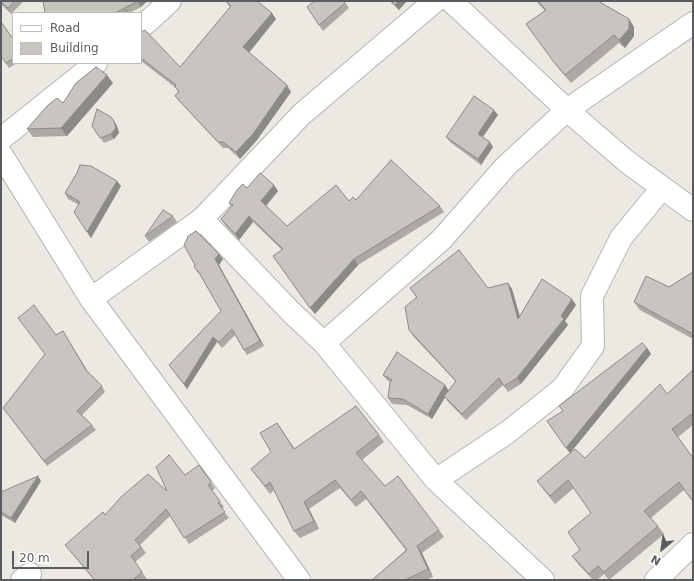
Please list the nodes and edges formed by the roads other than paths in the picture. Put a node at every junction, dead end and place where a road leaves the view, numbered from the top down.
1 (170, 1) edge
2 (435, 1) edge
3 (451, 1) edge
4 (693, 23) edge
5 (142, 26) edge
6 (95, 64) edge
7 (567, 110) junction
8 (1, 139) edge
9 (1, 154) edge
10 (662, 188) junction
11 (693, 210) edge
12 (202, 219) junction
13 (91, 299) junction
14 (324, 343) junction
15 (436, 480) junction
16 (693, 544) edge
17 (299, 580) edge
18 (543, 580) edge
19 (656, 580) edge

1 - 5 street
2 - 12 street
3 - 7 street
4 - 7 street
6 - 8 street
7 - 10 street
7 - 14 street
9 - 13 street
10 - 11 street
10 - 15 street
12 - 13 street
12 - 14 street
13 - 17 street
14 - 15 street
15 - 18 street
16 - 19 street

